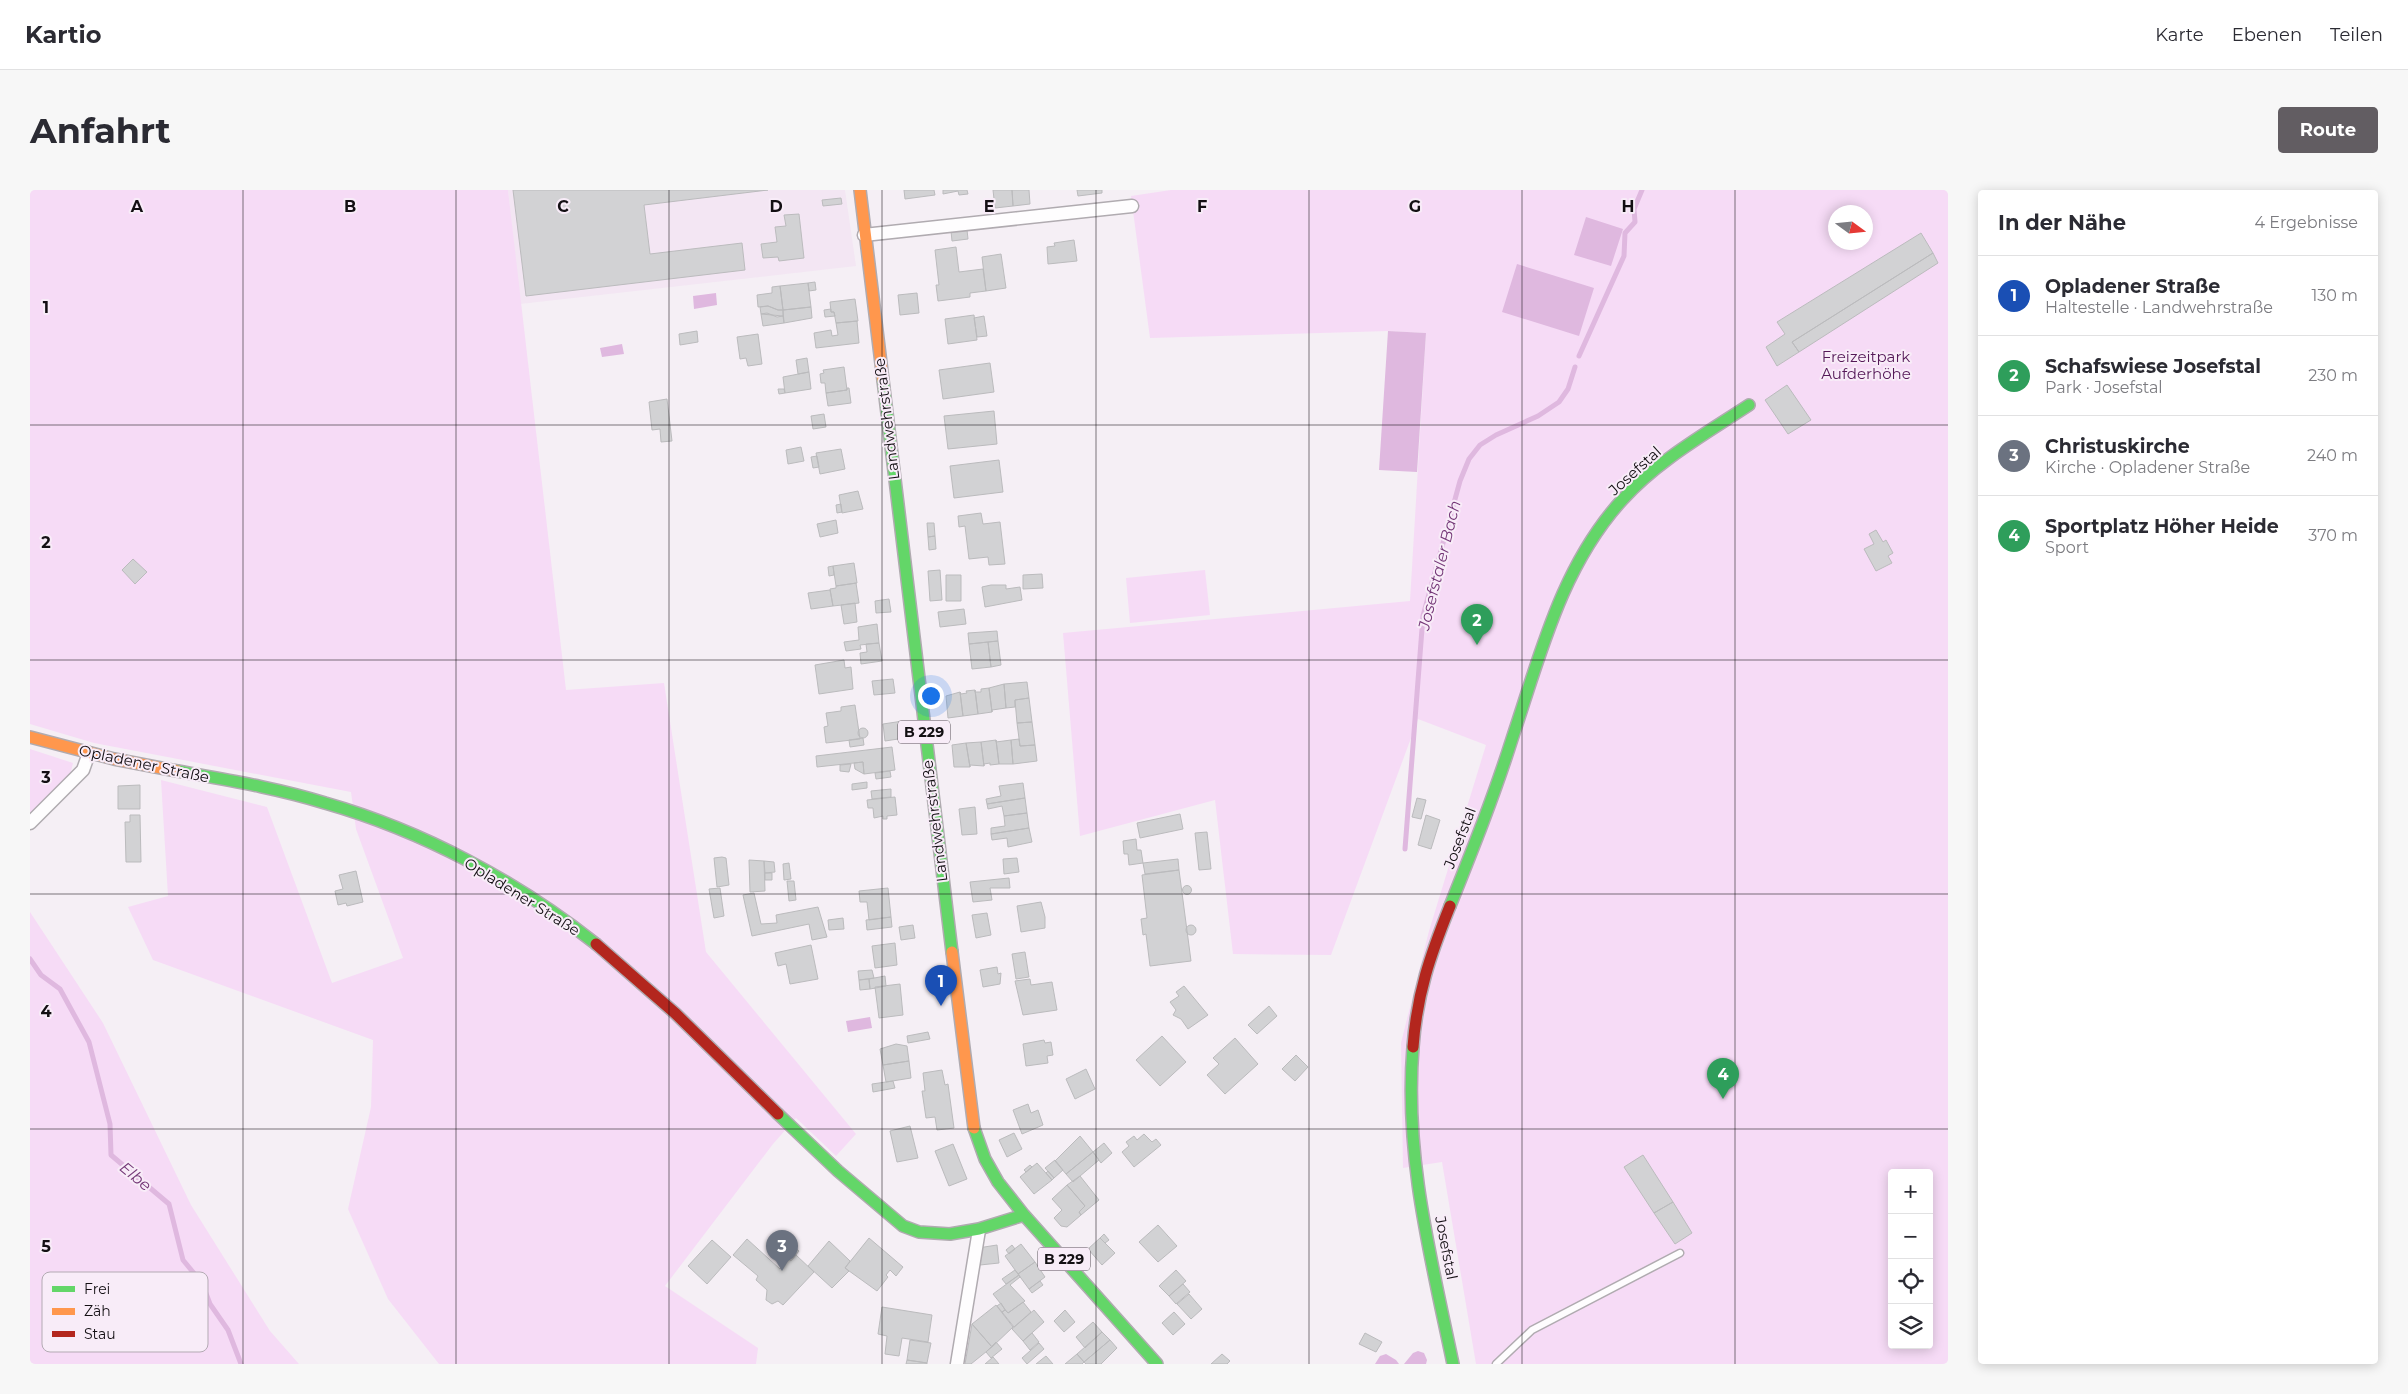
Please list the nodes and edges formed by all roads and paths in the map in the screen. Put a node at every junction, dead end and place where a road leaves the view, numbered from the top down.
1 (860, 190) edge
2 (1132, 206) dead end
3 (864, 234) junction
4 (1749, 405) dead end
5 (30, 736) edge
6 (89, 753) junction
7 (30, 823) edge
8 (1024, 1215) junction
9 (978, 1230) junction
10 (1680, 1253) dead end
11 (957, 1364) edge
12 (1157, 1364) edge
13 (1453, 1364) edge
14 (1496, 1364) edge

1 - 3 main road, Landwehrstraße / B 229
2 - 3 street
3 - 8 main road, Landwehrstraße / B 229
4 - 13 main road, Josefstal
5 - 6 main road, Opladener Straße
6 - 7 street
6 - 9 main road, Opladener Straße
8 - 9 main road, Opladener Straße
8 - 12 main road, B 229
9 - 11 street
10 - 14 lane

